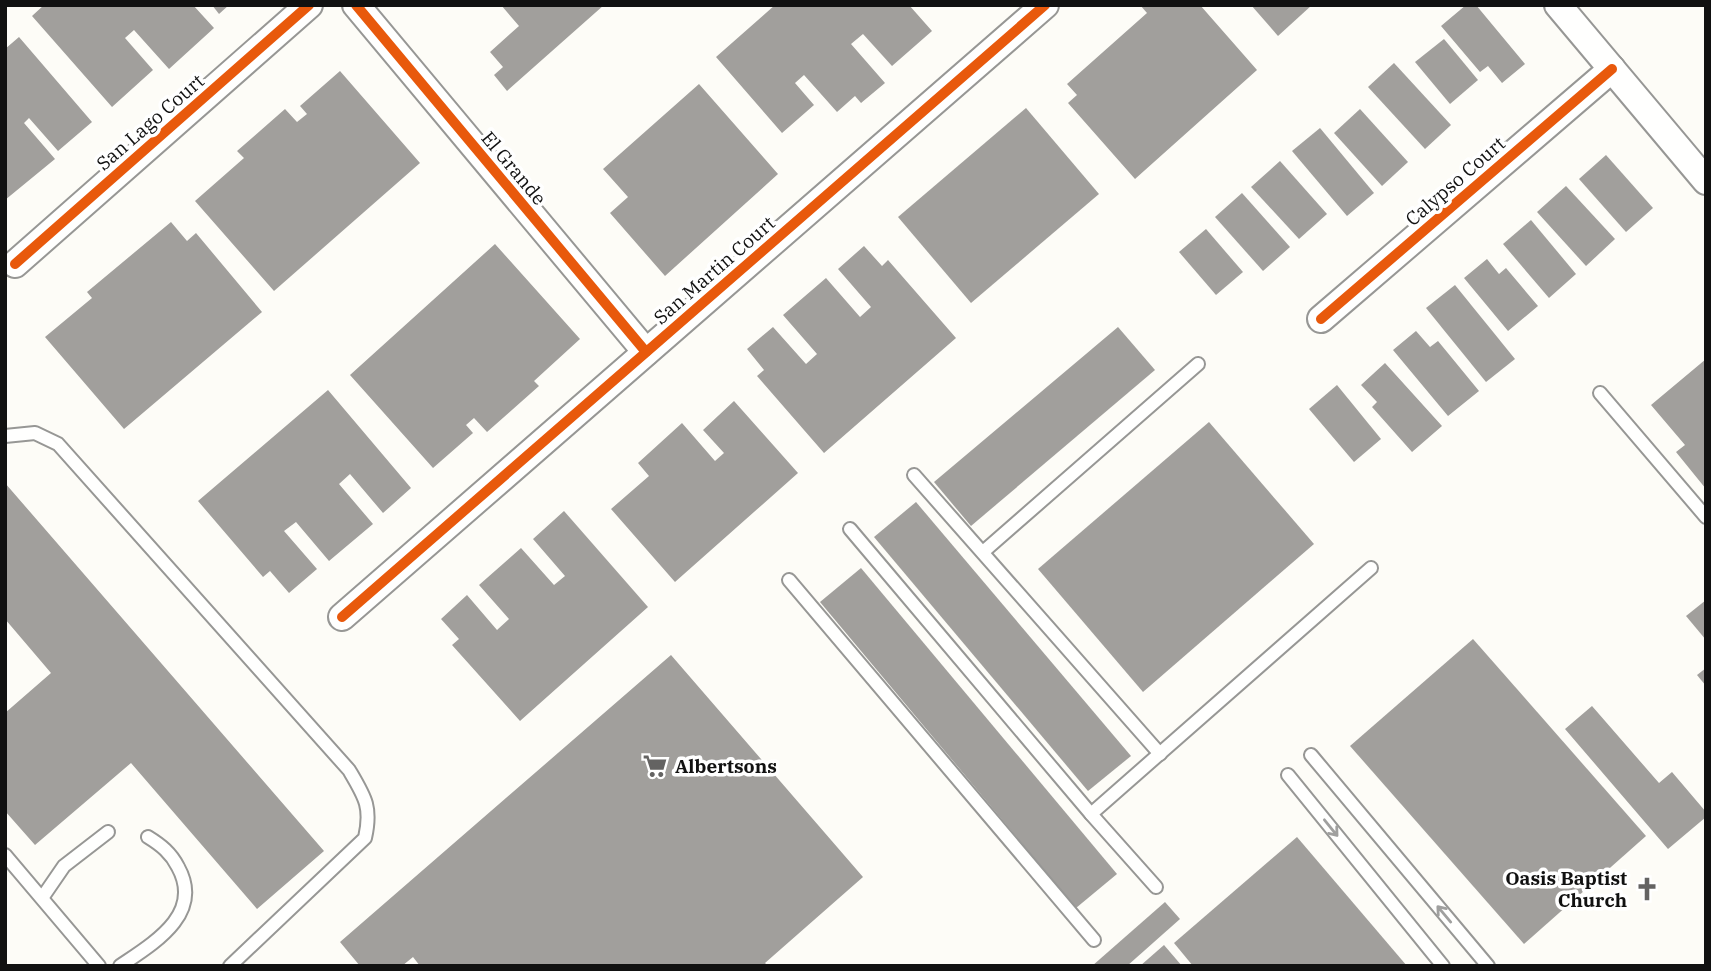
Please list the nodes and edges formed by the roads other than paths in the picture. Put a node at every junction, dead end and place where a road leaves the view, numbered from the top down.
1 (309, 5) edge
2 (356, 5) edge
3 (1045, 5) edge
4 (1558, 5) edge
5 (1612, 69) junction
6 (1706, 181) edge
7 (15, 264) dead end
8 (1321, 319) dead end
9 (646, 352) junction
10 (1198, 364) dead end
11 (1600, 393) dead end
12 (5, 436) edge
13 (914, 474) dead end
14 (1706, 517) edge
15 (850, 529) dead end
16 (983, 552) junction
17 (1371, 568) dead end
18 (789, 580) dead end
19 (342, 617) dead end
20 (1160, 754) junction
21 (1311, 755) dead end
22 (1288, 775) dead end
23 (1091, 814) junction
24 (108, 832) dead end
25 (148, 837) dead end
26 (5, 855) edge
27 (1156, 887) dead end
28 (42, 898) junction
29 (1094, 940) dead end
30 (99, 966) edge
31 (120, 966) edge
32 (230, 966) edge
33 (1443, 966) edge
34 (1488, 966) edge

1 - 7 street, San Lago Court
2 - 9 street, El Grande
3 - 9 street, San Martin Court
4 - 5 street
5 - 6 street
5 - 8 street, Calypso Court
9 - 19 street, San Martin Court
10 - 16 lane
11 - 14 lane
12 - 32 lane
13 - 16 lane
15 - 23 lane
16 - 20 lane
17 - 20 lane
18 - 29 lane
20 - 23 lane
34 -> 21 lane
22 -> 33 lane
23 - 27 lane
24 - 28 lane
25 - 31 lane
26 - 28 lane
28 - 30 lane

